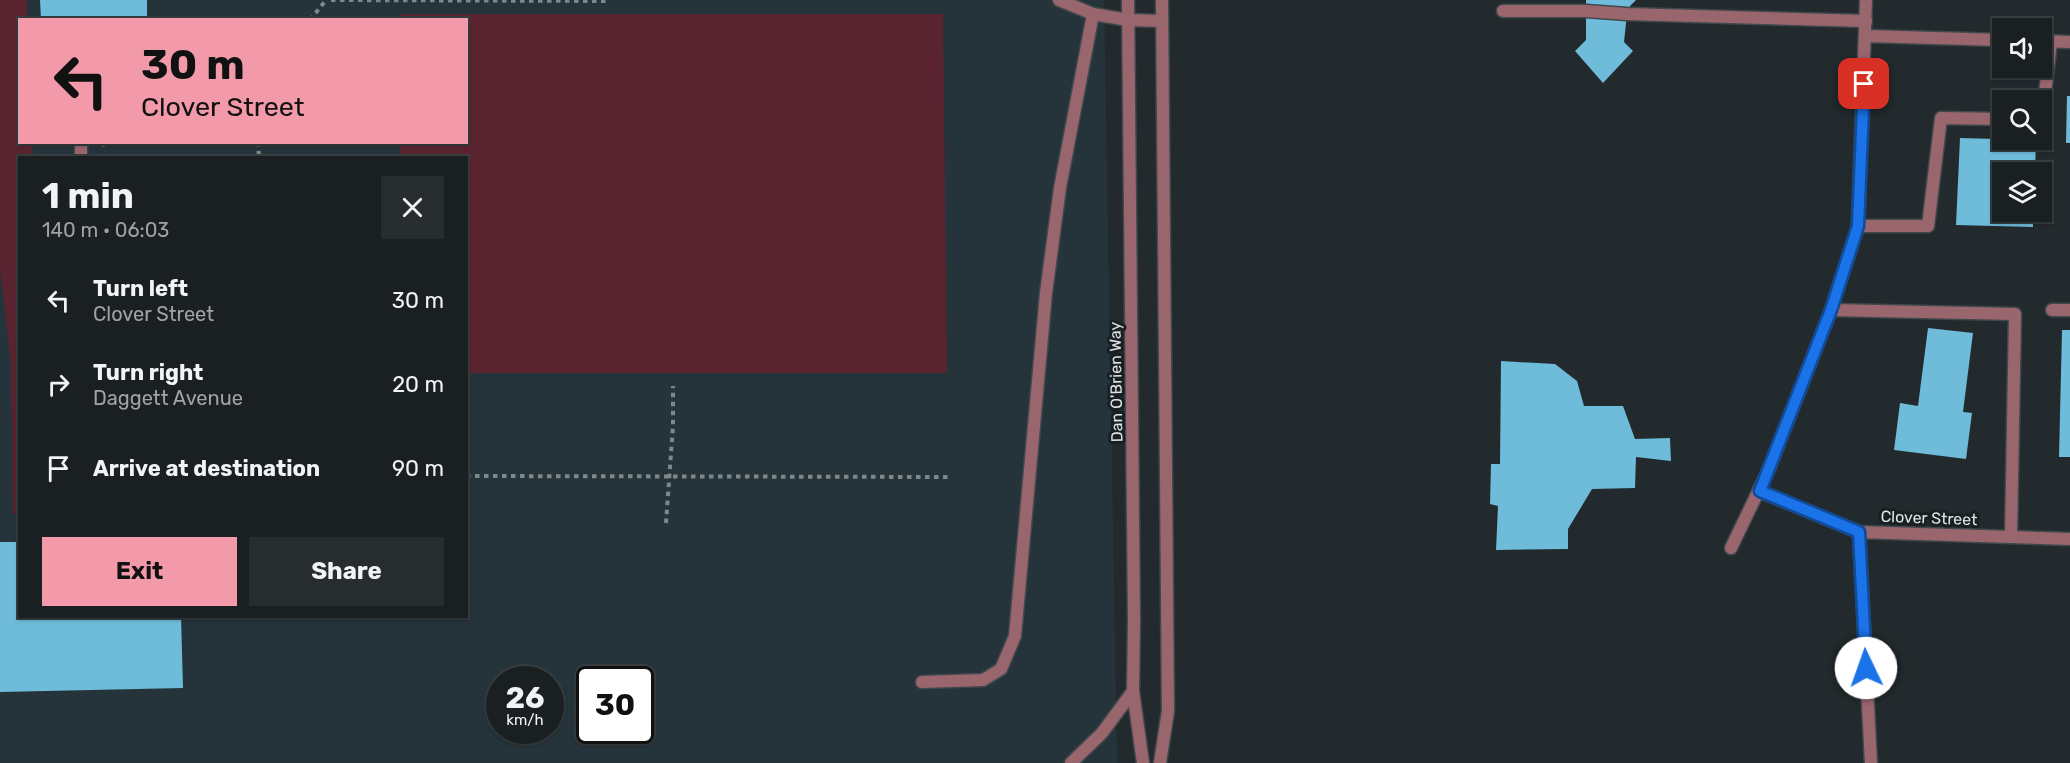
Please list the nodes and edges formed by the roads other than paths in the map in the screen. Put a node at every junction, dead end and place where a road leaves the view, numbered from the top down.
1 (1059, 0) edge
2 (1128, 0) edge
3 (1162, 0) edge
4 (1866, 0) edge
5 (1503, 10) dead end
6 (1093, 14) junction
7 (1128, 20) junction
8 (1162, 21) junction
9 (1866, 21) junction
10 (1866, 36) junction
11 (1992, 40) edge
12 (2052, 41) edge
13 (2070, 42) edge
14 (1992, 119) edge
15 (1858, 226) junction
16 (1831, 310) junction
17 (2052, 310) dead end
18 (2070, 310) edge
19 (1760, 491) junction
20 (1859, 532) junction
21 (2011, 537) junction
22 (2070, 539) edge
23 (1731, 548) dead end
24 (922, 682) dead end
25 (1133, 691) junction
26 (1071, 763) edge
27 (1143, 763) edge
28 (1160, 763) edge
29 (1871, 763) edge

1 - 6 street
2 - 7 street, Dan O'Brien Way
3 - 8 street
4 - 9 street
5 - 9 street
6 - 7 street
6 - 24 street
7 - 8 street
7 - 25 street, Dan O'Brien Way
8 - 28 street
9 - 10 street
10 - 11 street
10 - 15 street
12 - 13 street
14 - 15 street
15 - 16 street
16 - 19 street
16 - 21 street
17 - 18 street
19 - 20 street, Clover Street
19 - 23 street
20 - 21 street, Clover Street
20 - 29 street
21 - 22 street, Clover Street
25 - 26 street
25 - 27 street, Dan O'Brien Way

